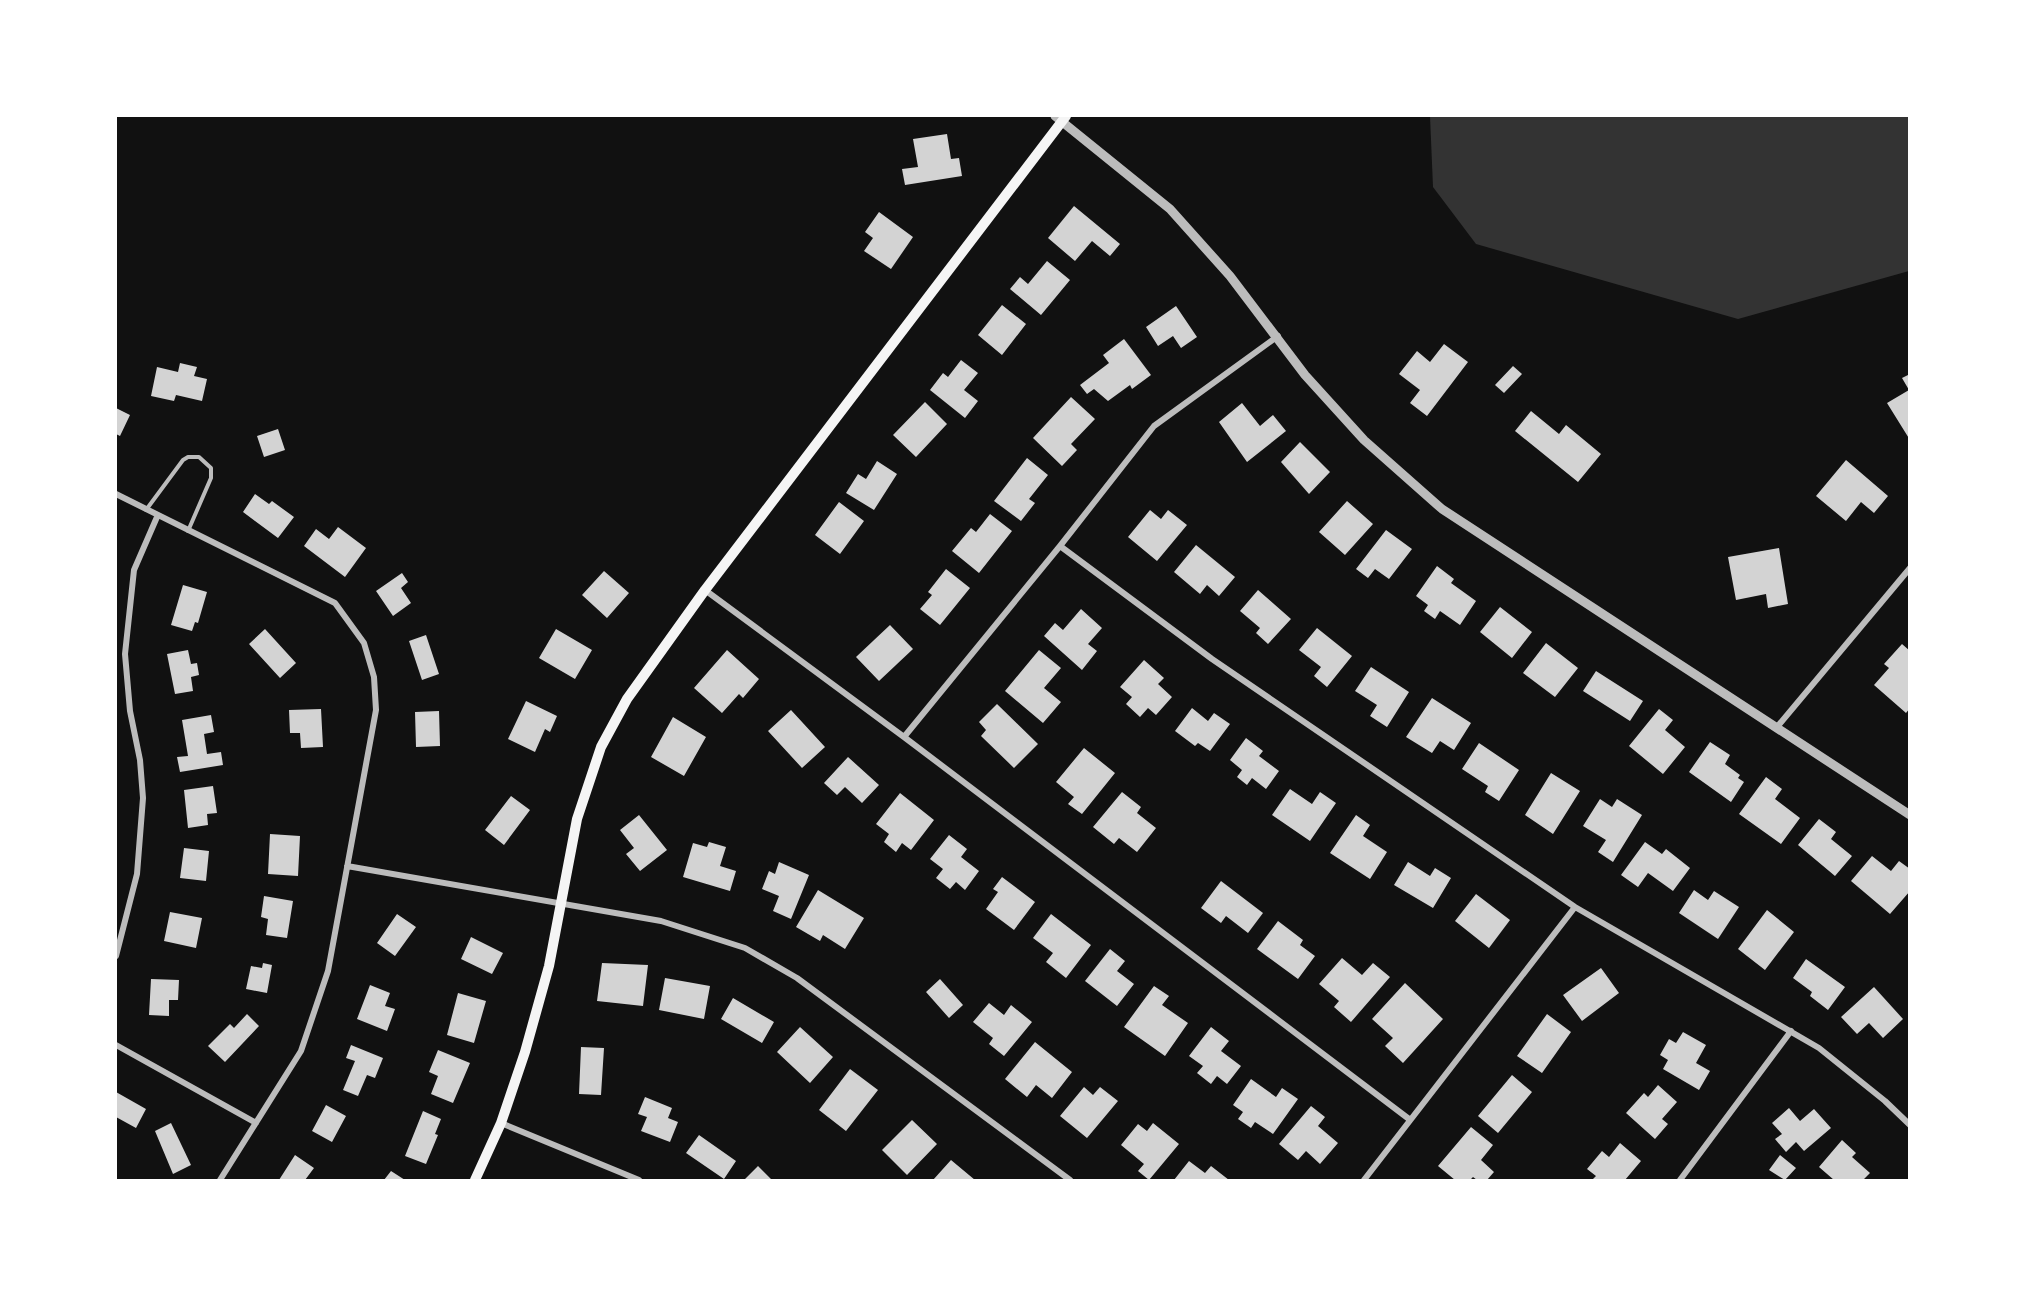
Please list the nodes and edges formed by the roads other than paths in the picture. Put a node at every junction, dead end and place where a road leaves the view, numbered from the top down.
1 (1061, 117) edge
2 (1278, 336) junction
3 (116, 494) edge
4 (146, 510) junction
5 (158, 517) junction
6 (188, 532) junction
7 (1060, 546) junction
8 (1910, 568) edge
9 (705, 590) junction
10 (1777, 726) junction
11 (904, 737) junction
12 (1910, 815) edge
13 (347, 866) junction
14 (560, 903) junction
15 (1575, 907) junction
16 (116, 956) edge
17 (1791, 1031) junction
18 (116, 1045) edge
19 (1409, 1119) junction
20 (256, 1124) junction
21 (501, 1124) junction
22 (1910, 1125) edge
23 (220, 1180) edge
24 (476, 1180) edge
25 (639, 1180) edge
26 (1070, 1180) edge
27 (1364, 1180) edge
28 (1680, 1180) edge

1 - 2 street
1 - 9 main road
2 - 7 street
2 - 10 street
3 - 4 street
4 - 5 street
4 - 6 lane
5 - 6 street
5 - 16 street
6 - 13 street
7 - 11 street
7 - 15 street
8 - 10 street
9 - 11 street
9 - 14 main road
10 - 12 street
11 - 19 street
13 - 14 street
13 - 20 street
14 - 21 main road
14 - 26 street
15 - 17 street
15 - 19 street
17 - 22 street
17 - 28 street
18 - 20 street
19 - 27 street
20 - 23 street
21 - 24 main road
21 - 25 street

